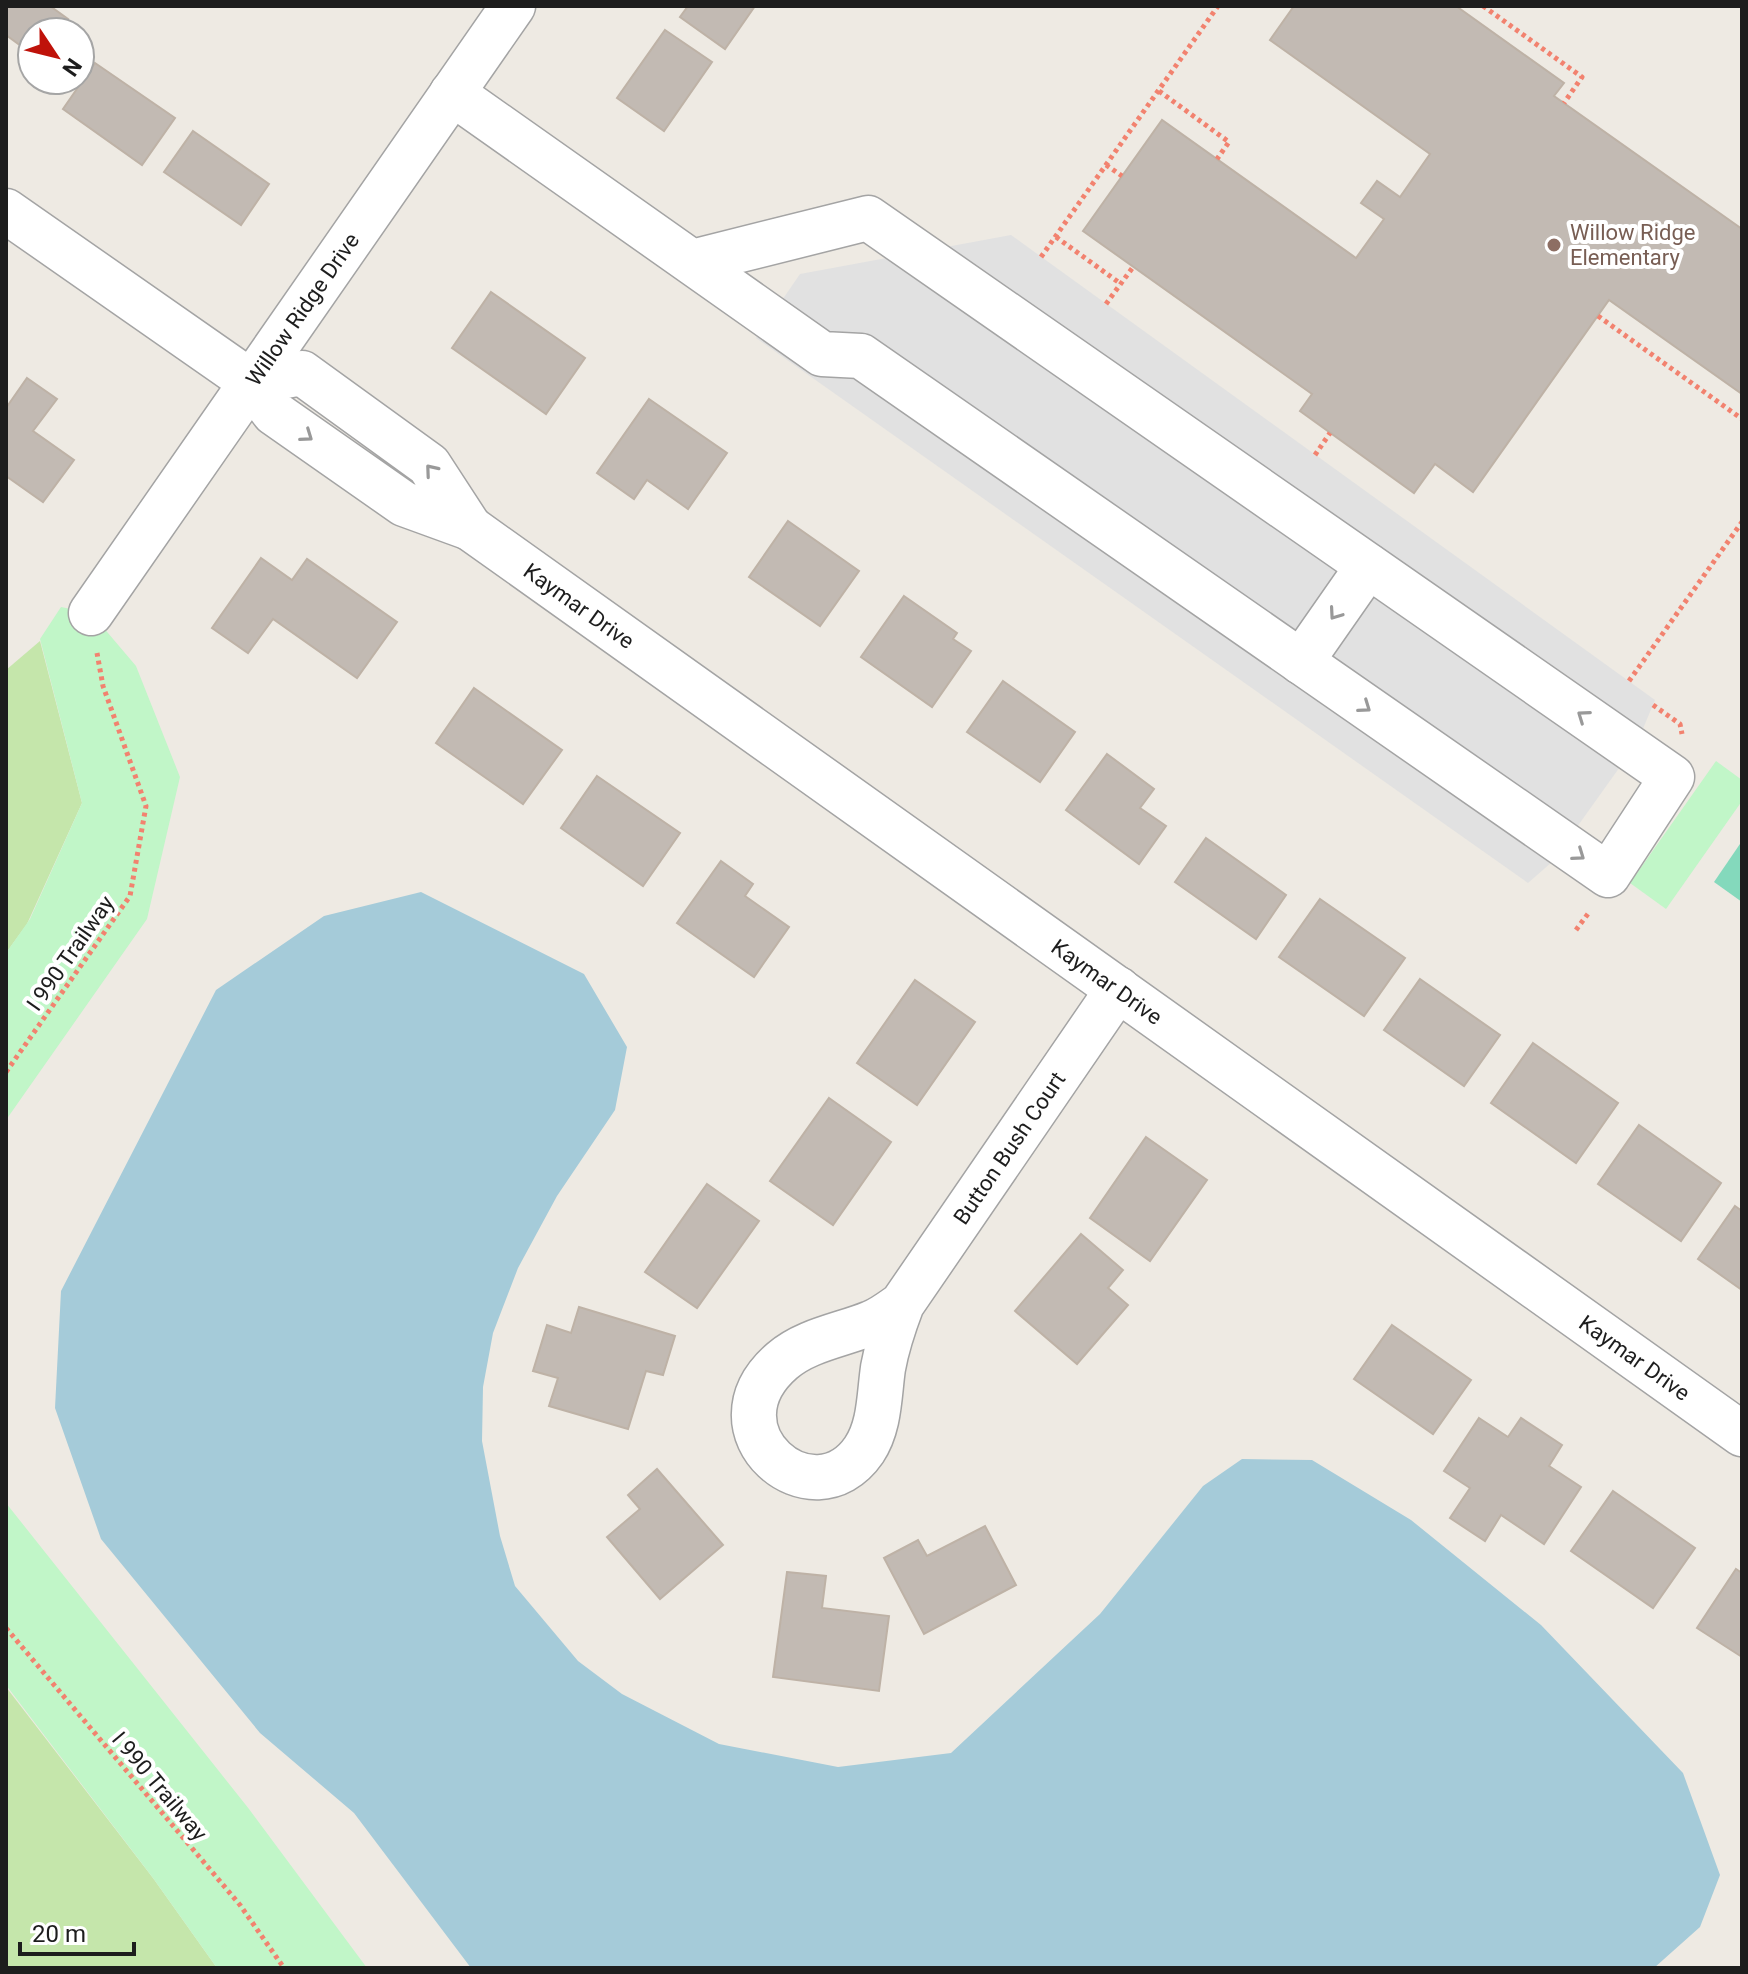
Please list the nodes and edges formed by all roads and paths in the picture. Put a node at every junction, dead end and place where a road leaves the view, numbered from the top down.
1 (513, 6) edge
2 (1218, 6) edge
3 (1483, 6) edge
4 (1159, 91) junction
5 (452, 93) junction
6 (1564, 103) dead end
7 (1217, 159) dead end
8 (1106, 165) junction
9 (1122, 176) dead end
10 (6, 211) edge
11 (1056, 237) junction
12 (1041, 257) dead end
13 (692, 262) junction
14 (1133, 267) dead end
15 (1121, 284) junction
16 (1106, 304) dead end
17 (1598, 316) dead end
18 (251, 382) junction
19 (1742, 419) edge
20 (1330, 433) dead end
21 (1315, 455) dead end
22 (1742, 522) edge
23 (1368, 566) junction
24 (91, 613) joint
25 (1301, 662) junction
26 (1629, 681) dead end
27 (1118, 989) junction
28 (6, 1072) edge
29 (902, 1304) dead end
30 (1742, 1434) edge
31 (6, 1628) edge
32 (284, 1968) edge

1 - 5 street, Willow Ridge Drive
2 - 4 path
3 - 6 path
4 - 7 path
4 - 8 path
5 - 13 street
5 - 18 street, Willow Ridge Drive
8 - 9 path
8 - 11 path
10 - 18 street, Kaymar Drive
11 - 12 path
11 - 15 path
13 - 23 street
13 - 25 street
14 - 15 path
15 - 16 path
17 - 19 path
18 - 24 street, Willow Ridge Drive
18 - 27 street, Kaymar Drive
20 - 21 path
22 - 26 path
23 -> 25 street
25 -> 23 street
24 - 28 path, I 990 Trailway
27 - 29 street, Button Bush Court
27 - 30 street, Kaymar Drive
31 - 32 path, I 990 Trailway

